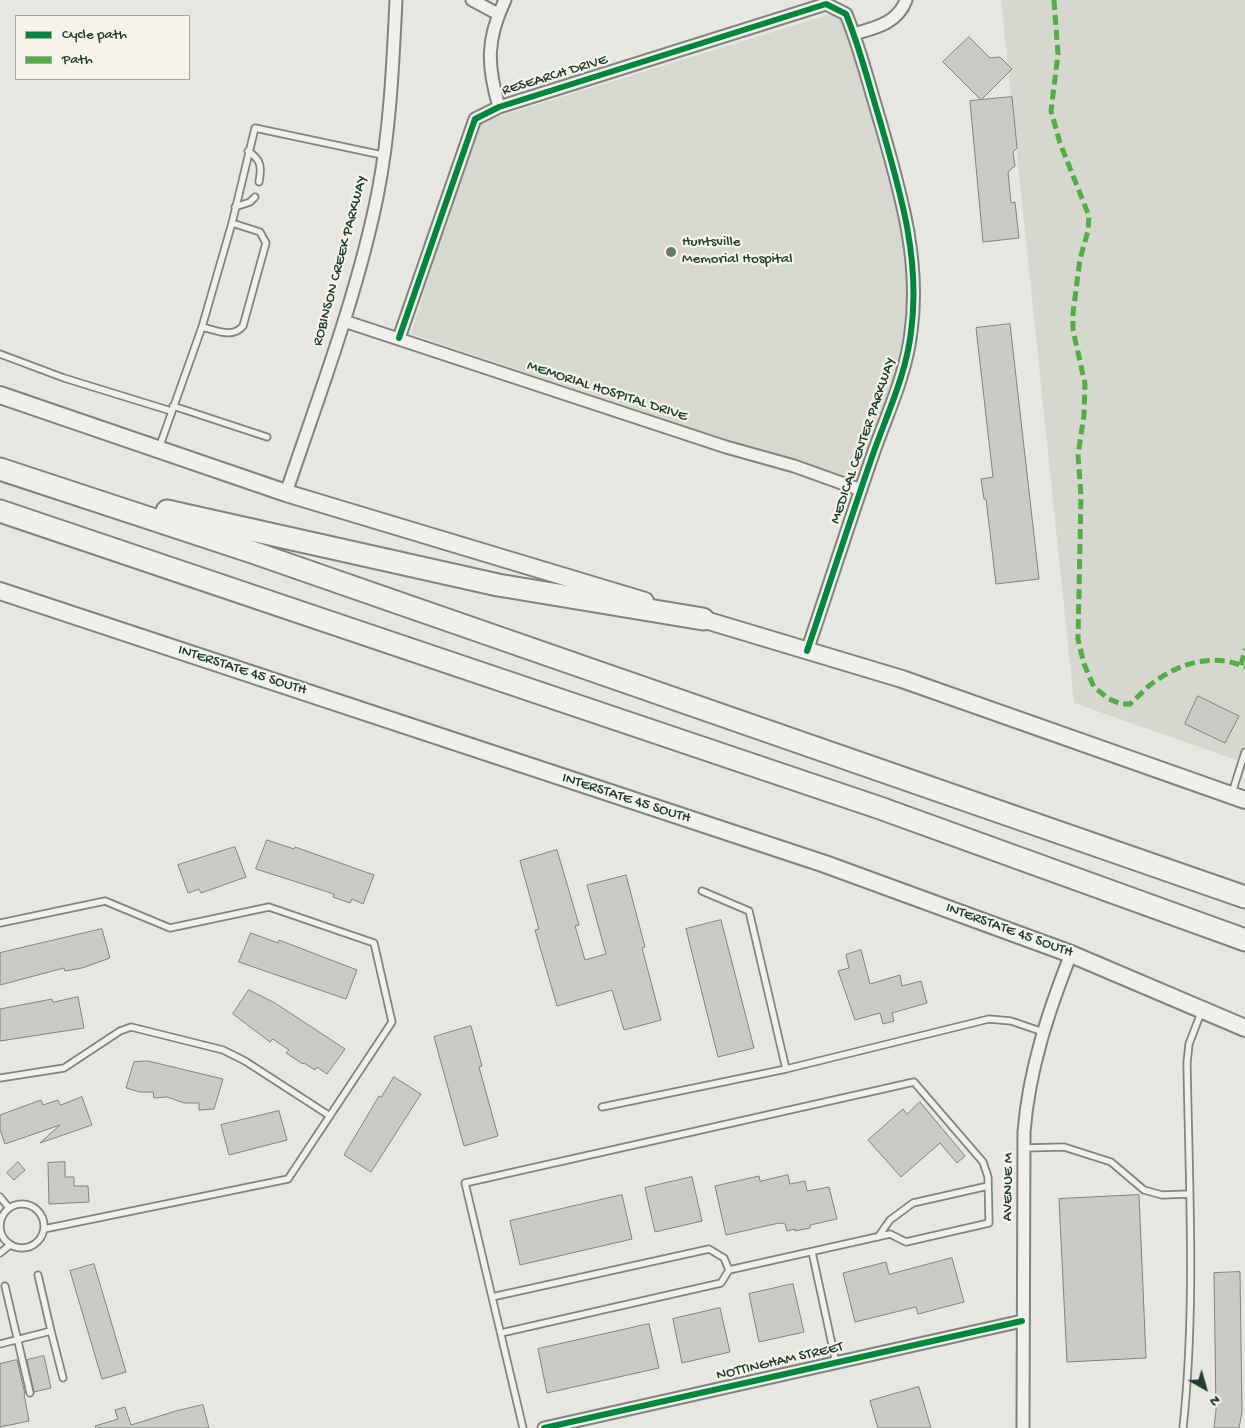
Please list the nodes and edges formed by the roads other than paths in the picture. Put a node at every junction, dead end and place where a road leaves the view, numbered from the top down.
1 (396, 0) edge
2 (472, 0) edge
3 (505, 0) edge
4 (906, 0) edge
5 (837, 8) joint
6 (498, 14) junction
7 (854, 34) junction
8 (499, 107) junction
9 (248, 151) junction
10 (382, 155) junction
11 (259, 182) dead end
12 (256, 197) dead end
13 (235, 207) junction
14 (232, 223) junction
15 (344, 320) junction
16 (202, 327) junction
17 (399, 338) junction
18 (0, 354) edge
19 (0, 396) edge
20 (172, 408) junction
21 (267, 437) dead end
22 (158, 450) junction
23 (0, 462) edge
24 (0, 469) edge
25 (861, 490) junction
26 (286, 493) junction
27 (0, 511) edge
28 (0, 591) edge
29 (703, 619) junction
30 (806, 651) junction
31 (1245, 752) edge
32 (1238, 797) edge
33 (702, 891) dead end
34 (1245, 897) edge
35 (0, 923) edge
36 (1245, 940) edge
37 (1071, 954) junction
38 (1202, 1008) junction
39 (1245, 1028) edge
40 (1043, 1032) junction
41 (786, 1069) junction
42 (0, 1078) edge
43 (602, 1107) dead end
44 (330, 1116) junction
45 (1024, 1148) junction
46 (988, 1186) junction
47 (1189, 1194) junction
48 (0, 1197) edge
49 (9, 1208) junction
50 (44, 1229) junction
51 (0, 1231) edge
52 (878, 1237) junction
53 (10, 1245) junction
54 (812, 1252) junction
55 (0, 1253) edge
56 (729, 1270) junction
57 (38, 1275) dead end
58 (5, 1286) dead end
59 (492, 1297) junction
60 (1022, 1321) junction
61 (51, 1331) junction
62 (501, 1333) junction
63 (18, 1340) junction
64 (0, 1344) edge
65 (836, 1362) junction
66 (63, 1378) dead end
67 (30, 1393) dead end
68 (523, 1428) edge
69 (544, 1428) edge
70 (1023, 1428) edge
71 (1183, 1428) edge

1 - 10 street, ROBINSON CREEK PARKWAY
2 - 6 street
3 - 6 street
4 - 7 street
5 - 7 street, MEDICAL CENTER PARKWAY
5 - 8 street, RESEARCH DRIVE
6 - 8 street
7 - 25 street, MEDICAL CENTER PARKWAY
8 - 17 street, RESEARCH DRIVE
9 - 10 lane
9 - 11 lane
9 - 13 lane
10 - 15 street, ROBINSON CREEK PARKWAY
12 - 13 lane
13 - 14 lane
14 - 16 lane
14 - 16 lane
15 - 17 street, MEMORIAL HOSPITAL DRIVE
15 - 26 street, ROBINSON CREEK PARKWAY
16 - 20 lane
17 - 25 street, MEMORIAL HOSPITAL DRIVE
18 - 20 lane
19 - 22 main road
20 - 21 lane
20 - 22 lane
22 - 26 main road
23 - 29 highway
24 - 34 highway
25 - 30 street, MEDICAL CENTER PARKWAY
26 - 29 main road
27 - 36 highway
28 - 37 main road, INTERSTATE 45 SOUTH
29 - 30 main road
30 - 32 main road
31 - 32 lane
33 - 41 lane
35 - 44 lane
37 - 38 main road, INTERSTATE 45 SOUTH
37 - 40 street, AVENUE M
38 - 39 main road, INTERSTATE 45 SOUTH
38 - 47 lane
40 - 41 lane
40 - 45 street, AVENUE M
41 - 43 lane
42 - 44 lane
44 - 50 lane
45 - 47 lane
45 - 60 street, AVENUE M
46 - 52 lane
46 - 52 lane
46 - 59 lane
47 - 71 lane
48 - 49 lane
49 - 50 lane
49 - 51 lane
50 - 53 lane
51 - 53 lane
52 - 54 lane
53 - 55 lane
54 - 56 lane
54 - 65 lane
56 - 59 lane
56 - 62 lane
57 - 61 lane
58 - 63 lane
59 - 62 lane
60 - 65 street, NOTTINGHAM STREET
60 - 70 street, AVENUE M
61 - 63 lane
61 - 66 lane
62 - 68 lane
63 - 64 lane
63 - 67 lane
65 - 69 street, NOTTINGHAM STREET

